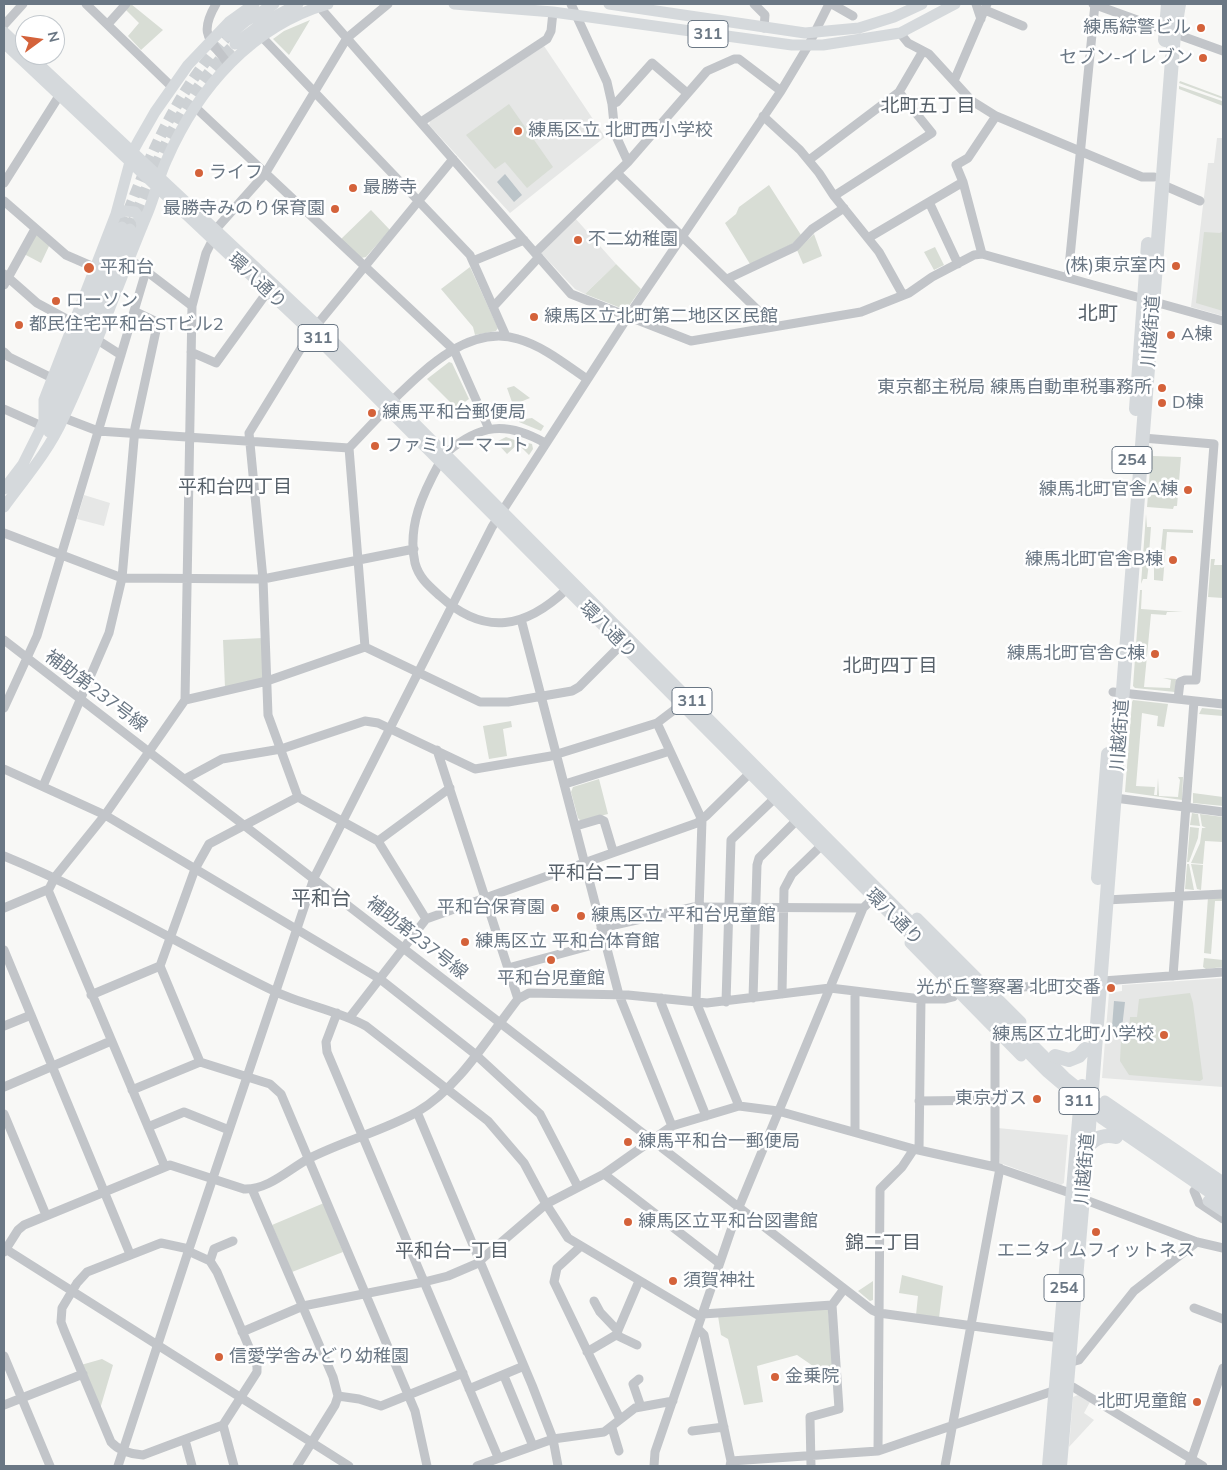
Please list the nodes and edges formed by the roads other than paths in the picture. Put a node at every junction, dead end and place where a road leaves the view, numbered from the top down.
1 (23, 4) edge
2 (86, 4) edge
3 (126, 4) edge
4 (216, 4) edge
5 (254, 4) edge
6 (274, 4) edge
7 (298, 4) edge
8 (388, 4) edge
9 (454, 4) edge
10 (504, 4) edge
11 (572, 4) edge
12 (609, 4) edge
13 (754, 4) edge
14 (830, 4) edge
15 (922, 4) edge
16 (955, 4) edge
17 (976, 4) edge
18 (1094, 4) edge
19 (1168, 4) edge
20 (1179, 4) edge
21 (325, 5) edge
22 (765, 7) edge
23 (986, 7) edge
24 (533, 10) junction
25 (553, 12) junction
26 (578, 16) junction
27 (853, 16) dead end
28 (981, 20) junction
29 (108, 24) junction
30 (4, 25) edge
31 (1023, 26) dead end
32 (764, 28) junction
33 (4, 32) edge
34 (1170, 32) junction
35 (814, 33) junction
36 (900, 33) junction
37 (261, 36) junction
38 (347, 38) junction
39 (232, 41) junction
40 (15, 42) edge
41 (210, 42) junction
42 (4, 43) edge
43 (808, 46) junction
44 (923, 51) junction
45 (1223, 51) edge
46 (228, 64) junction
47 (40, 65) edge
48 (954, 81) junction
49 (172, 87) junction
50 (315, 91) junction
51 (781, 91) junction
52 (899, 92) junction
53 (687, 93) junction
54 (59, 96) junction
55 (612, 104) junction
56 (195, 108) junction
57 (763, 116) junction
58 (996, 116) junction
59 (421, 122) junction
60 (1080, 151) junction
61 (133, 152) junction
62 (453, 159) junction
63 (809, 160) junction
64 (628, 162) junction
65 (131, 164) junction
66 (617, 173) junction
67 (265, 174) junction
68 (160, 176) junction
69 (1158, 181) junction
70 (963, 182) junction
71 (4, 183) edge
72 (157, 188) junction
73 (834, 196) junction
74 (418, 200) junction
75 (4, 201) edge
76 (1200, 201) dead end
77 (929, 202) junction
78 (844, 208) junction
79 (116, 214) junction
80 (142, 227) junction
81 (35, 229) junction
82 (215, 234) junction
83 (682, 236) junction
84 (868, 238) junction
85 (524, 240) junction
86 (982, 254) junction
87 (537, 255) junction
88 (128, 260) junction
89 (473, 261) junction
90 (958, 264) junction
91 (364, 266) junction
92 (96, 268) junction
93 (146, 271) junction
94 (1068, 277) junction
95 (5, 278) edge
96 (727, 279) junction
97 (268, 291) junction
98 (903, 296) junction
99 (1149, 300) junction
100 (192, 306) junction
101 (494, 306) junction
102 (134, 311) junction
103 (629, 316) junction
104 (1223, 321) edge
105 (74, 323) junction
106 (774, 326) junction
107 (314, 328) junction
108 (506, 336) junction
109 (96, 339) junction
110 (454, 350) junction
111 (4, 352) edge
112 (192, 352) junction
113 (121, 355) junction
114 (52, 378) junction
115 (588, 379) junction
116 (390, 404) junction
117 (4, 409) edge
118 (64, 418) junction
119 (43, 423) junction
120 (490, 429) junction
121 (98, 431) junction
122 (136, 434) junction
123 (190, 438) junction
124 (1143, 438) junction
125 (249, 441) junction
126 (545, 443) junction
127 (349, 448) junction
128 (443, 457) junction
129 (9, 491) edge
130 (4, 507) edge
131 (500, 514) junction
132 (4, 532) edge
133 (414, 549) junction
134 (61, 555) junction
135 (356, 560) junction
136 (122, 578) junction
137 (187, 578) junction
138 (263, 579) junction
139 (567, 589) junction
140 (452, 606) junction
141 (521, 619) junction
142 (4, 640) edge
143 (622, 644) junction
144 (365, 647) junction
145 (27, 658) junction
146 (418, 673) junction
147 (267, 681) junction
148 (1118, 693) junction
149 (542, 696) junction
150 (1178, 699) junction
151 (81, 700) junction
152 (185, 700) junction
153 (1194, 701) junction
154 (682, 704) junction
155 (1223, 704) edge
156 (4, 708) edge
157 (657, 723) junction
158 (390, 729) junction
159 (280, 749) junction
160 (437, 750) junction
161 (670, 751) junction
162 (149, 752) junction
163 (557, 754) junction
164 (4, 769) edge
165 (750, 773) junction
166 (185, 779) junction
167 (565, 784) junction
168 (43, 786) junction
169 (450, 788) junction
170 (298, 797) junction
171 (775, 798) junction
172 (1114, 798) junction
173 (1186, 807) junction
174 (1223, 812) edge
175 (105, 815) junction
176 (702, 820) junction
177 (797, 820) junction
178 (343, 821) junction
179 (245, 825) junction
180 (576, 826) junction
181 (378, 841) junction
182 (822, 845) junction
183 (613, 851) junction
184 (4, 856) edge
185 (584, 862) junction
186 (195, 869) junction
187 (55, 877) junction
188 (314, 878) junction
189 (48, 890) junction
190 (878, 894) junction
191 (1223, 894) edge
192 (1179, 896) junction
193 (486, 898) junction
194 (1106, 900) junction
195 (700, 906) junction
196 (729, 906) junction
197 (756, 907) junction
198 (784, 907) junction
199 (4, 908) edge
200 (863, 908) junction
201 (426, 919) junction
202 (601, 928) junction
203 (297, 929) junction
204 (170, 936) junction
205 (604, 942) junction
206 (404, 947) junction
207 (4, 950) edge
208 (160, 966) junction
209 (508, 968) junction
210 (1223, 972) edge
211 (1173, 976) junction
212 (380, 979) junction
213 (1094, 982) junction
214 (830, 988) junction
215 (276, 992) junction
216 (855, 992) junction
217 (957, 993) junction
218 (782, 994) junction
219 (91, 995) junction
220 (619, 995) junction
221 (661, 998) junction
222 (753, 998) junction
223 (518, 999) junction
224 (921, 999) junction
225 (988, 1000) junction
226 (696, 1002) junction
227 (726, 1002) junction
228 (337, 1013) junction
229 (31, 1015) junction
230 (350, 1017) junction
231 (500, 1022) junction
232 (4, 1026) edge
233 (1000, 1036) junction
234 (111, 1041) junction
235 (1042, 1044) junction
236 (1085, 1049) junction
237 (475, 1054) junction
238 (1055, 1056) junction
239 (200, 1062) junction
240 (1028, 1063) junction
241 (51, 1066) junction
242 (248, 1076) junction
243 (1086, 1086) junction
244 (4, 1087) edge
245 (447, 1089) junction
246 (132, 1090) junction
247 (995, 1100) junction
248 (919, 1101) junction
249 (739, 1106) junction
250 (778, 1111) junction
251 (417, 1112) junction
252 (4, 1114) edge
253 (1084, 1114) junction
254 (706, 1116) junction
255 (672, 1126) junction
256 (148, 1127) junction
257 (1143, 1127) junction
258 (229, 1130) junction
259 (855, 1132) junction
260 (363, 1135) junction
261 (1116, 1137) junction
262 (653, 1141) junction
263 (1129, 1147) junction
264 (1087, 1148) junction
265 (916, 1150) junction
266 (309, 1159) junction
267 (997, 1167) junction
268 (165, 1168) junction
269 (1196, 1173) junction
270 (604, 1174) junction
271 (213, 1178) junction
272 (1223, 1180) edge
273 (578, 1187) junction
274 (252, 1189) junction
275 (1194, 1191) junction
276 (104, 1192) junction
277 (1223, 1192) edge
278 (1078, 1196) junction
279 (1223, 1202) edge
280 (546, 1204) junction
281 (739, 1207) junction
282 (1223, 1211) edge
283 (46, 1215) junction
284 (1223, 1220) edge
285 (233, 1241) dead end
286 (1197, 1242) junction
287 (581, 1246) junction
288 (1223, 1248) edge
289 (4, 1250) edge
290 (188, 1250) junction
291 (130, 1254) junction
292 (210, 1261) junction
293 (480, 1262) junction
294 (719, 1263) junction
295 (639, 1281) junction
296 (424, 1282) junction
297 (844, 1289) junction
298 (72, 1292) junction
299 (366, 1293) junction
300 (594, 1300) dead end
301 (832, 1305) junction
302 (303, 1306) junction
303 (1194, 1308) dead end
304 (878, 1313) junction
305 (702, 1316) junction
306 (1223, 1319) edge
307 (971, 1325) junction
308 (698, 1330) junction
309 (242, 1332) junction
310 (617, 1333) junction
311 (1060, 1338) junction
312 (638, 1345) dead end
313 (157, 1346) junction
314 (587, 1352) junction
315 (4, 1356) edge
316 (1068, 1363) junction
317 (524, 1366) junction
318 (1223, 1368) edge
319 (462, 1373) junction
320 (83, 1374) junction
321 (504, 1376) junction
322 (639, 1379) dead end
323 (469, 1389) junction
324 (1061, 1389) junction
325 (409, 1395) junction
326 (338, 1396) junction
327 (21, 1398) junction
328 (240, 1398) junction
329 (673, 1401) junction
330 (4, 1406) edge
331 (641, 1407) junction
332 (620, 1420) junction
333 (223, 1425) junction
334 (952, 1426) junction
335 (724, 1427) junction
336 (612, 1428) junction
337 (692, 1432) dead end
338 (553, 1438) junction
339 (185, 1440) junction
340 (312, 1443) junction
341 (533, 1446) junction
342 (123, 1451) junction
343 (619, 1451) dead end
344 (878, 1451) junction
345 (812, 1455) junction
346 (498, 1457) junction
347 (1190, 1463) edge
348 (730, 1464) edge
349 (50, 1466) edge
350 (118, 1466) edge
351 (192, 1466) edge
352 (234, 1466) edge
353 (297, 1466) edge
354 (349, 1466) edge
355 (427, 1466) edge
356 (477, 1466) edge
357 (558, 1466) edge
358 (654, 1466) edge
359 (811, 1466) edge
360 (945, 1466) edge
361 (1049, 1466) edge
362 (1060, 1466) edge
363 (1203, 1466) edge

1 - 30 street
2 - 29 street
3 - 29 street
4 - 41 street
5 - 39 main road
6 - 39 main road
7 - 39 main road
8 - 38 street
9 - 24 main road, 311
10 - 24 main road
11 - 26 street
12 - 32 main road, 311
13 - 22 street
14 - 27 street
14 - 35 street
15 - 35 main road, 311
16 - 36 main road, 311
17 - 28 street
18 - 34 street
18 - 60 street
19 - 34 highway, 川越街道 / 254
20 - 34 highway, 川越街道 / 254
21 - 37 main road
21 - 38 street
22 - 32 street
23 - 28 street
23 - 31 street
24 - 25 main road, 311
25 - 26 main road, 311
25 - 59 street
26 - 43 main road, 311
26 - 55 street
28 - 48 street
29 - 49 street
32 - 35 main road, 311
33 - 40 main road
34 - 45 street
34 - 69 highway, 川越街道 / 254
35 - 43 street
36 - 43 main road, 311
36 - 44 street
37 - 39 main road
37 - 50 street
38 - 50 street
38 - 59 street
39 - 41 main road
39 - 46 main road
41 - 46 street
41 - 49 main road
42 - 54 main road, 環八通り / 311
43 - 51 street
44 - 48 street
44 - 52 street
46 - 56 main road
47 - 61 main road, 環八通り / 311
48 - 58 street
49 - 61 main road
50 - 67 street
50 - 74 street
51 - 53 street
51 - 57 street
52 - 63 street
52 - 73 street
53 - 55 street
53 - 64 street
54 - 65 main road, 環八通り / 311
54 - 71 street
55 - 64 street
56 - 67 street
56 - 68 main road
57 - 63 street
57 - 83 street
58 - 60 street
58 - 70 street
59 - 62 street
60 - 69 street
60 - 94 street
61 - 65 main road
61 - 68 main road, 環八通り / 311
62 - 74 street
62 - 85 street
63 - 73 street
64 - 66 street
65 - 72 main road, 環八通り / 311
65 - 79 main road
66 - 83 street
66 - 87 street
67 - 82 street
67 - 91 street
68 - 72 main road
68 - 82 main road, 環八通り / 311
69 - 76 street
69 - 99 highway, 川越街道 / 254
70 - 77 street
70 - 86 street
72 - 80 main road
72 - 82 main road, 環八通り / 311
73 - 78 street
74 - 89 street
74 - 91 street
75 - 81 street
77 - 84 street
77 - 90 street
78 - 84 street
78 - 96 street
79 - 80 main road
79 - 92 main road
80 - 88 main road
81 - 92 street
81 - 95 street
82 - 97 main road, 環八通り / 311
82 - 100 street
82 - 107 main road, 環八通り / 311
83 - 96 street
83 - 103 street
84 - 98 street
85 - 87 street
85 - 89 street
86 - 90 street
86 - 94 street
87 - 101 street
87 - 103 street
88 - 93 street
88 - 109 main road
89 - 101 street
90 - 98 street
91 - 107 street
91 - 110 street
92 - 105 main road
93 - 100 street
93 - 102 street
94 - 99 street
95 - 105 street
96 - 106 street
97 - 107 main road, 環八通り / 311
97 - 112 street
98 - 106 street
99 - 104 street
99 - 124 highway, 川越街道 / 254
99 - 148 highway, 川越街道 / 254
100 - 112 street
101 - 108 street
102 - 113 street
102 - 122 street
103 - 106 street
103 - 115 street
105 - 114 main road
107 - 116 main road, 環八通り / 311
107 - 125 street
108 - 110 street
108 - 115 street
109 - 113 street
109 - 118 main road
110 - 116 street
110 - 120 street
111 - 114 street
112 - 123 street
113 - 121 street
114 - 119 main road
115 - 126 street
116 - 127 street
116 - 128 main road, 環八通り / 311
117 - 119 street
118 - 121 street
118 - 129 main road
119 - 129 main road
119 - 129 main road
120 - 126 street
120 - 128 street
121 - 122 street
121 - 134 street
122 - 123 street
122 - 136 street
123 - 125 street
123 - 137 street
124 - 148 highway, 川越街道 / 254
124 - 150 street
125 - 127 street
125 - 138 street
126 - 131 street
127 - 135 street
128 - 131 main road, 環八通り / 311
128 - 133 street
129 - 130 main road
131 - 139 main road, 環八通り / 311
131 - 140 street
131 - 190 main road, 環八通り / 311
132 - 134 street
133 - 135 street
133 - 140 street
134 - 136 street
134 - 145 street
135 - 138 street
135 - 144 street
136 - 137 street
136 - 151 street
137 - 138 street
137 - 152 street
138 - 147 street
139 - 141 street
139 - 143 main road, 環八通り / 311
140 - 141 street
140 - 146 street
141 - 149 street
142 - 145 street, 補助第237号線
143 - 149 street
143 - 154 main road, 環八通り / 311
144 - 146 street
144 - 147 street
145 - 151 street, 補助第237号線
145 - 156 street
146 - 149 street
146 - 158 street
147 - 152 street
147 - 159 street
148 - 150 street
148 - 172 highway, 川越街道 / 254
148 - 213 highway, 川越街道 / 254
149 - 163 street
150 - 153 street
151 - 162 street, 補助第237号線
151 - 168 street
152 - 162 street
153 - 155 street
153 - 173 street
154 - 157 street
154 - 165 main road, 環八通り / 311
157 - 161 street
157 - 163 street
158 - 159 street
158 - 160 street
158 - 178 street
159 - 166 street
159 - 170 street
160 - 163 street
160 - 169 street
161 - 167 street
161 - 176 street
162 - 166 street, 補助第237号線
162 - 175 street
163 - 167 street
164 - 168 street
165 - 171 main road, 環八通り / 311
165 - 176 street
166 - 179 street, 補助第237号線
167 - 180 street
168 - 175 street
169 - 181 street
169 - 193 street
170 - 178 street
170 - 179 street
171 - 177 main road, 環八通り / 311
171 - 196 street
172 - 173 street
172 - 194 highway, 川越街道 / 254
173 - 174 street
173 - 192 street
175 - 186 street
175 - 187 street
176 - 183 street
176 - 195 street
177 - 182 main road, 環八通り / 311
177 - 197 street
178 - 181 street
178 - 188 street
179 - 186 street
179 - 188 street, 補助第237号線
180 - 183 street
180 - 185 street
181 - 201 street
182 - 190 main road, 環八通り / 311
182 - 198 street
183 - 185 street
184 - 187 street
185 - 193 street
185 - 202 street
186 - 203 street
186 - 204 street
187 - 189 street
187 - 204 street
188 - 203 street
188 - 206 street, 補助第237号線
189 - 199 street
189 - 219 street
190 - 200 street
190 - 217 main road
190 - 225 main road, 環八通り / 311
191 - 192 street
192 - 194 street
192 - 211 street
193 - 201 street
193 - 209 street
194 - 213 highway, 川越街道 / 254
195 - 196 street
195 - 202 street
195 - 226 street
196 - 197 street
196 - 227 street
197 - 198 street
197 - 222 street
198 - 200 street
198 - 218 street
200 - 214 street
201 - 206 street
202 - 205 street
203 - 212 street
203 - 215 street
204 - 208 street
204 - 215 street
205 - 209 street
205 - 220 street
206 - 212 street
206 - 231 street, 補助第237号線
207 - 229 street
208 - 219 street
208 - 239 street
209 - 223 street
210 - 211 street
211 - 213 street
212 - 230 street
212 - 237 street
213 - 225 street
213 - 236 highway, 川越街道 / 254
213 - 243 highway, 川越街道 / 254
214 - 216 street
214 - 218 street
214 - 250 street
215 - 228 street
215 - 242 street
216 - 224 street
216 - 259 street
217 - 224 street
217 - 233 main road
218 - 222 street
219 - 234 street
220 - 221 street
220 - 223 street
220 - 255 street
221 - 226 street
221 - 254 street
222 - 227 street
223 - 231 street
224 - 248 street
225 - 235 main road
225 - 269 main road, 環八通り / 311
226 - 227 street
226 - 249 street
228 - 230 street
228 - 260 street
229 - 232 street
229 - 241 street
230 - 245 street
231 - 237 street
231 - 262 street, 補助第237号線
233 - 240 main road
233 - 247 street
234 - 241 street
234 - 246 street
235 - 238 main road
235 - 240 main road
236 - 238 highway
236 - 243 highway, 川越街道 / 254
237 - 245 street
237 - 273 street
238 - 243 main road
239 - 242 street
239 - 246 street
240 - 253 main road
241 - 244 street
241 - 276 street
242 - 258 street
242 - 266 street
243 - 253 highway, 川越街道 / 254
243 - 257 main road
245 - 251 street
245 - 280 street
246 - 256 street
247 - 248 street
247 - 267 street
248 - 265 street
249 - 250 street
249 - 254 street
250 - 259 street
250 - 281 street
251 - 260 street
251 - 293 street
252 - 283 street
253 - 261 main road
253 - 264 highway, 川越街道 / 254
253 - 278 highway, 川越街道 / 254
254 - 255 street
255 - 262 street
256 - 258 street
256 - 268 street
257 - 263 main road
257 - 269 main road
258 - 271 street
259 - 265 street
260 - 266 street
260 - 296 street
261 - 263 main road
261 - 264 highway
262 - 270 street
262 - 281 street, 補助第237号線
263 - 275 main road
264 - 278 highway, 川越街道 / 254
265 - 267 street
265 - 304 street
266 - 274 street
266 - 299 street
267 - 278 street
267 - 307 street
268 - 271 street
268 - 276 street
269 - 272 main road
269 - 277 main road, 環八通り / 311
269 - 279 main road, 環八通り / 311
270 - 273 street
270 - 294 street
271 - 274 street
271 - 290 street
273 - 280 street
274 - 302 street
275 - 282 main road
275 - 284 street
276 - 283 street
276 - 291 street
278 - 286 street
278 - 311 highway, 川越街道 / 254
278 - 316 highway, 川越街道 / 254
280 - 287 street
280 - 293 street
281 - 294 street
281 - 297 street, 補助第237号線
283 - 289 street
285 - 292 street
286 - 288 street
286 - 316 street
287 - 295 street
287 - 314 street
289 - 298 street
290 - 291 street
290 - 292 street
290 - 313 street
291 - 298 street
292 - 309 street
293 - 296 street
293 - 317 street
294 - 305 street
295 - 305 street
295 - 310 street
296 - 299 street
296 - 319 street
297 - 301 street
297 - 304 street, 補助第237号線
298 - 313 street
298 - 320 street
299 - 302 street
299 - 325 street
300 - 310 street
301 - 305 street
301 - 345 street
302 - 309 street
302 - 326 street
303 - 306 street
304 - 307 street
304 - 344 street
305 - 308 street
307 - 311 street
307 - 334 street
308 - 329 street
308 - 335 street
309 - 328 street
310 - 312 street
310 - 314 street
311 - 324 highway, 川越街道 / 254
313 - 328 street
313 - 342 street
314 - 332 street
315 - 327 street
316 - 324 highway, 川越街道 / 254
317 - 321 street
317 - 338 street
318 - 347 street
319 - 323 street
319 - 325 street
320 - 327 street
320 - 342 street
321 - 323 street
321 - 341 street
322 - 331 street
323 - 346 street
324 - 334 street
324 - 347 street
324 - 361 highway, 川越街道 / 254
324 - 362 highway, 川越街道 / 254
325 - 326 street
325 - 355 street
326 - 340 street
327 - 330 street
327 - 349 street
328 - 333 street
328 - 340 street
329 - 331 street
329 - 358 street
331 - 332 street
332 - 336 street
333 - 339 street
333 - 352 street
334 - 344 street
334 - 360 street
335 - 337 street
335 - 348 street
336 - 338 street
336 - 343 street
338 - 341 street
338 - 357 street
339 - 342 street
339 - 351 street
340 - 353 street
340 - 354 street
341 - 346 street
342 - 350 street
344 - 345 street
345 - 348 street
345 - 359 street
346 - 356 street
347 - 363 street

